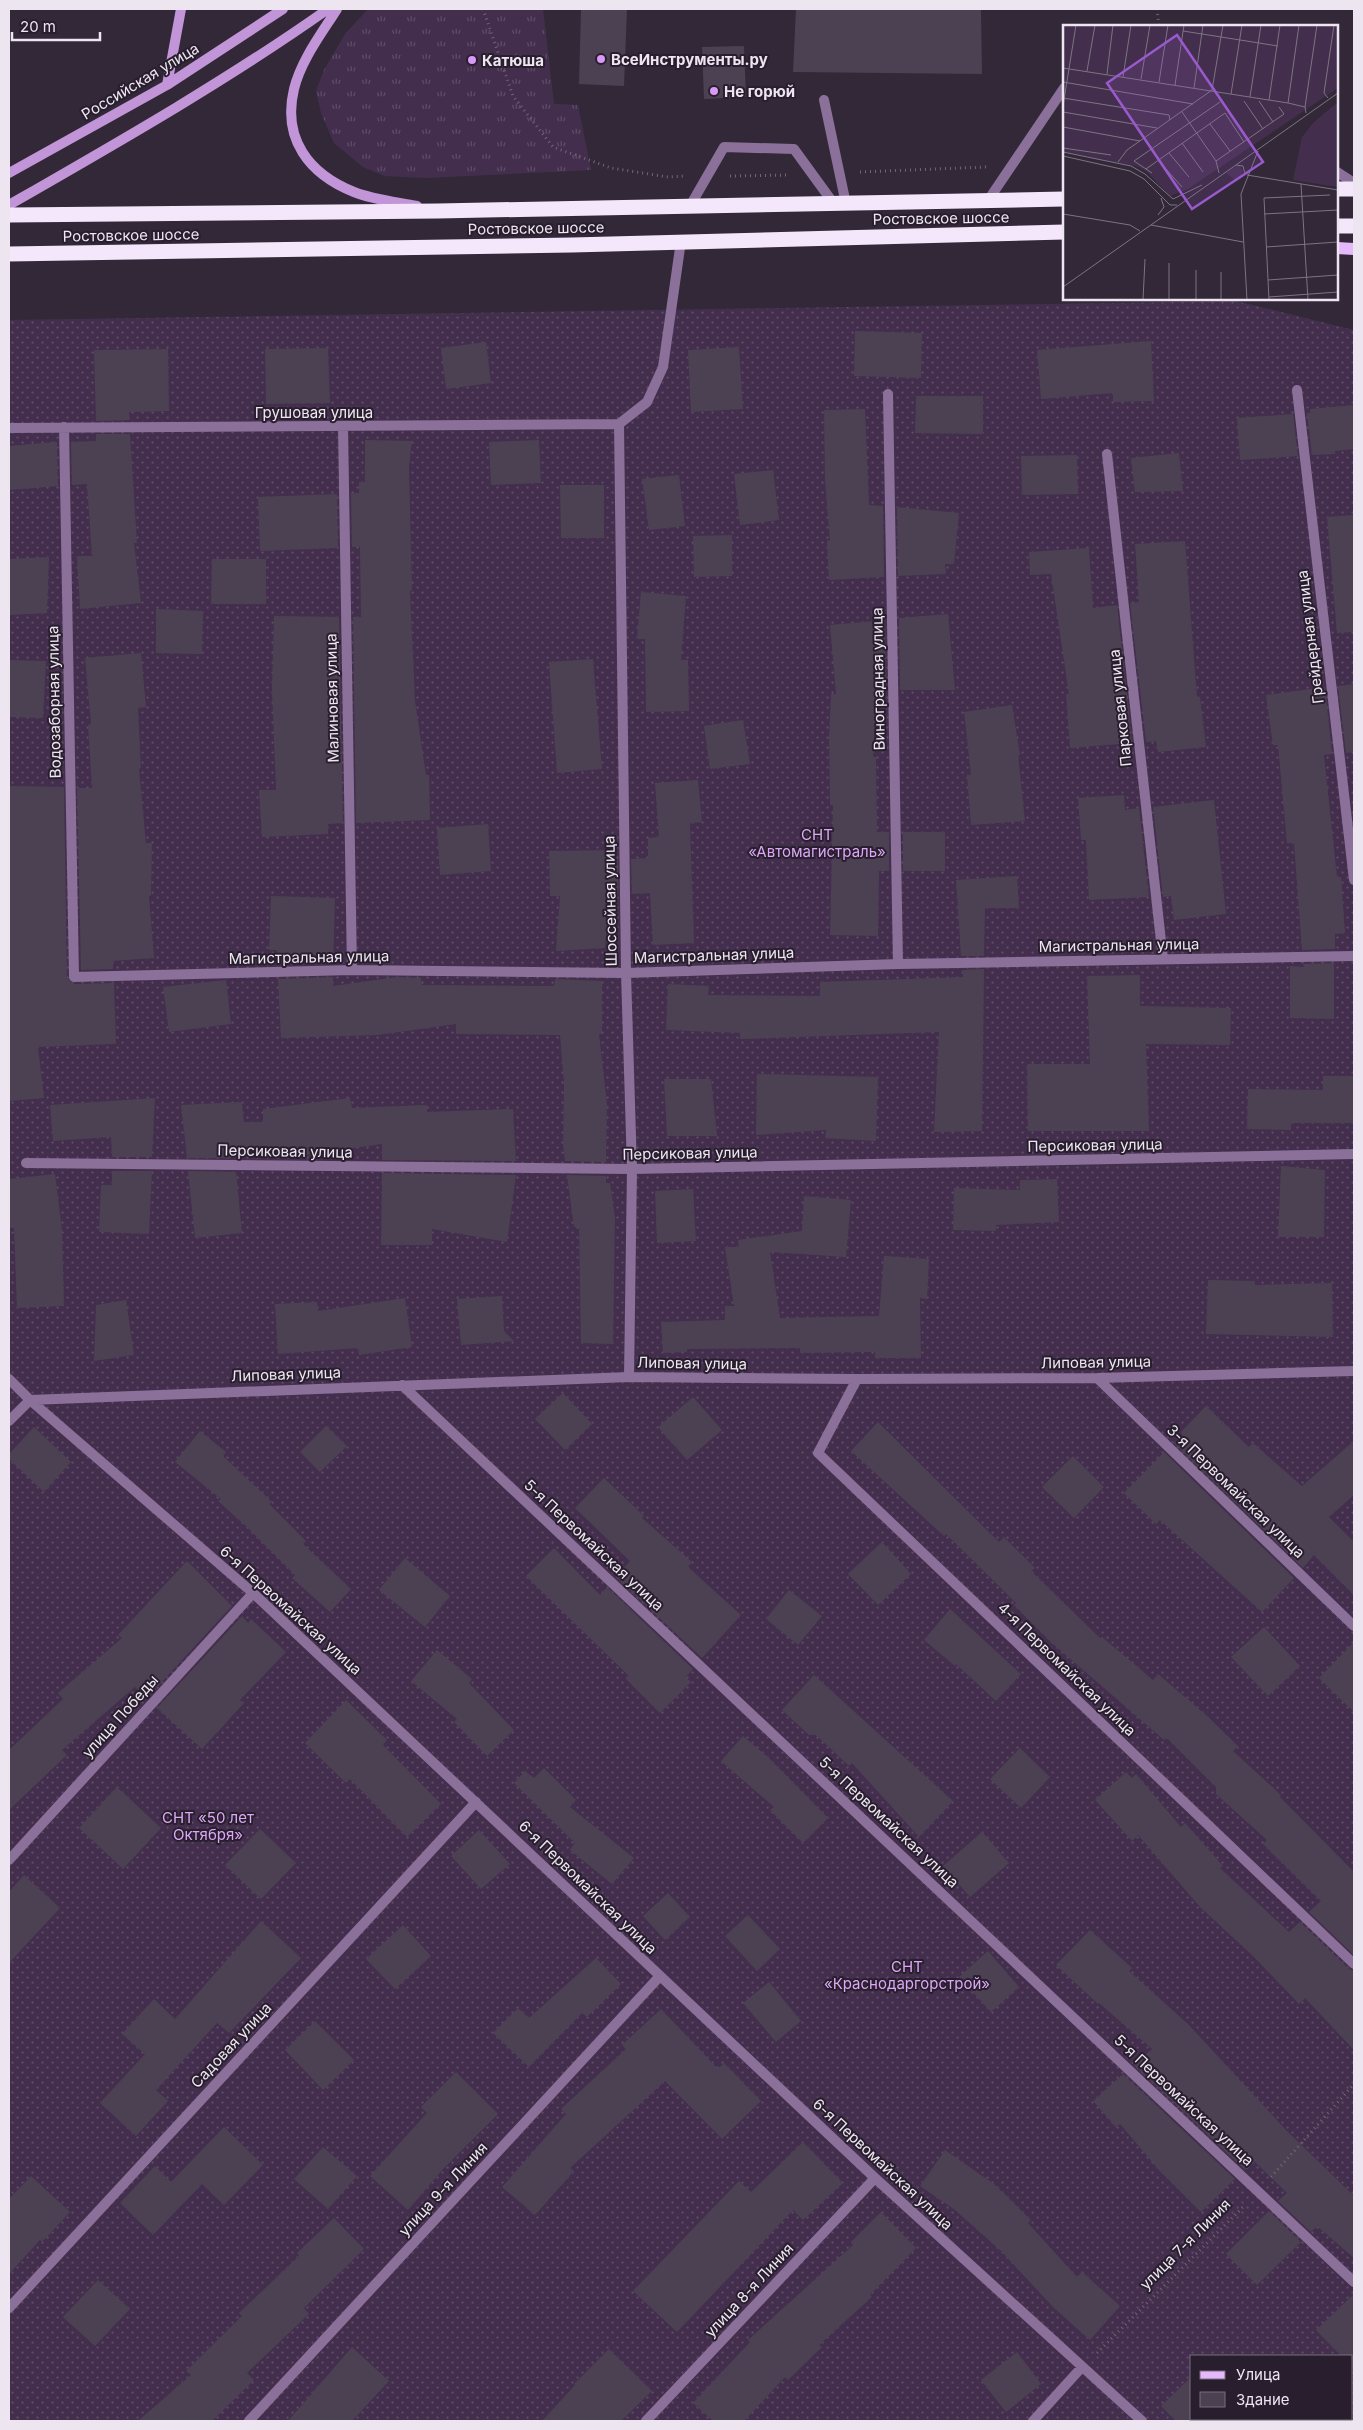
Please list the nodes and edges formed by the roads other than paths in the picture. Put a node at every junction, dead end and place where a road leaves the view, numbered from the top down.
1 (180, 9) edge
2 (283, 9) edge
3 (328, 9) edge
4 (338, 9) edge
5 (167, 85) junction
6 (1063, 89) edge
7 (824, 100) dead end
8 (9, 173) edge
9 (1338, 173) edge
10 (1354, 183) edge
11 (1338, 189) edge
12 (1354, 189) edge
13 (1063, 199) edge
14 (987, 202) junction
15 (9, 204) edge
16 (840, 204) junction
17 (690, 206) junction
18 (438, 211) junction
19 (9, 215) edge
20 (1338, 226) edge
21 (1354, 226) edge
22 (1063, 232) edge
23 (1011, 234) junction
24 (1063, 236) edge
25 (681, 241) junction
26 (1338, 248) edge
27 (1354, 249) edge
28 (9, 254) edge
29 (1296, 390) dead end
30 (888, 394) dead end
31 (619, 424) junction
32 (64, 427) junction
33 (343, 427) junction
34 (9, 428) edge
35 (1107, 454) dead end
36 (1354, 880) edge
37 (1354, 956) edge
38 (1163, 959) junction
39 (898, 964) junction
40 (352, 970) junction
41 (626, 973) junction
42 (74, 977) joint
43 (1354, 1154) edge
44 (26, 1163) dead end
45 (632, 1169) junction
46 (1354, 1371) edge
47 (629, 1377) junction
48 (1097, 1378) junction
49 (9, 1379) edge
50 (857, 1380) junction
51 (402, 1385) junction
52 (30, 1400) junction
53 (9, 1421) edge
54 (252, 1593) junction
55 (1354, 1626) edge
56 (476, 1802) junction
57 (9, 1860) edge
58 (1354, 1964) edge
59 (660, 1976) junction
60 (875, 2178) junction
61 (1354, 2282) edge
62 (9, 2308) edge
63 (1082, 2367) junction
64 (249, 2421) edge
65 (646, 2421) edge
66 (1033, 2421) edge
67 (1142, 2421) edge

1 - 5 main road
2 - 5 main road, Российская улица
3 - 15 main road
4 - 18 main road
5 - 8 main road, Российская улица
6 - 14 street
7 - 16 street
9 - 10 street
11 - 12 highway
13 - 14 highway, Ростовское шоссе
14 - 16 highway, Ростовское шоссе
16 - 17 highway, Ростовское шоссе
16 - 17 street
17 - 18 highway, Ростовское шоссе
18 - 19 highway, Ростовское шоссе
20 - 21 highway
22 - 23 highway, Ростовское шоссе
23 - 24 main road
23 - 25 highway, Ростовское шоссе
25 - 28 highway, Ростовское шоссе
25 - 31 street
26 - 27 main road
29 - 36 street, Грейдерная улица
30 - 39 street, Виноградная улица
31 - 33 street, Грушовая улица
31 - 41 street, Шоссейная улица
32 - 33 street, Грушовая улица
32 - 34 street, Грушовая улица
32 - 42 street, Водозаборная улица
33 - 40 street, Малиновая улица
35 - 38 street, Парковая улица
37 - 38 street, Магистральная улица
38 - 39 street, Магистральная улица
39 - 41 street, Магистральная улица
40 - 41 street, Магистральная улица
40 - 42 street, Магистральная улица
41 - 45 street, Шоссейная улица
43 - 45 street, Персиковая улица
44 - 45 street, Персиковая улица
45 - 47 street, Шоссейная улица
46 - 48 street, Липовая улица
47 - 50 street, Липовая улица
47 - 51 street, Липовая улица
48 - 50 street, Липовая улица
48 - 55 street, 3-я Первомайская улица
49 - 52 street, 6-я Первомайская улица
50 - 58 street, 4-я Первомайская улица
51 - 52 street, Липовая улица
51 - 61 street, 5-я Первомайская улица
52 - 53 street
52 - 54 street, 6-я Первомайская улица
54 - 56 street, 6-я Первомайская улица
54 - 57 street, улица Победы
56 - 59 street, 6-я Первомайская улица
56 - 62 street, Садовая улица
59 - 60 street, 6-я Первомайская улица
59 - 64 street, улица 9-я Линия
60 - 63 street, 6-я Первомайская улица
60 - 65 street, улица 8-я Линия
63 - 66 street
63 - 67 street, 6-я Первомайская улица

